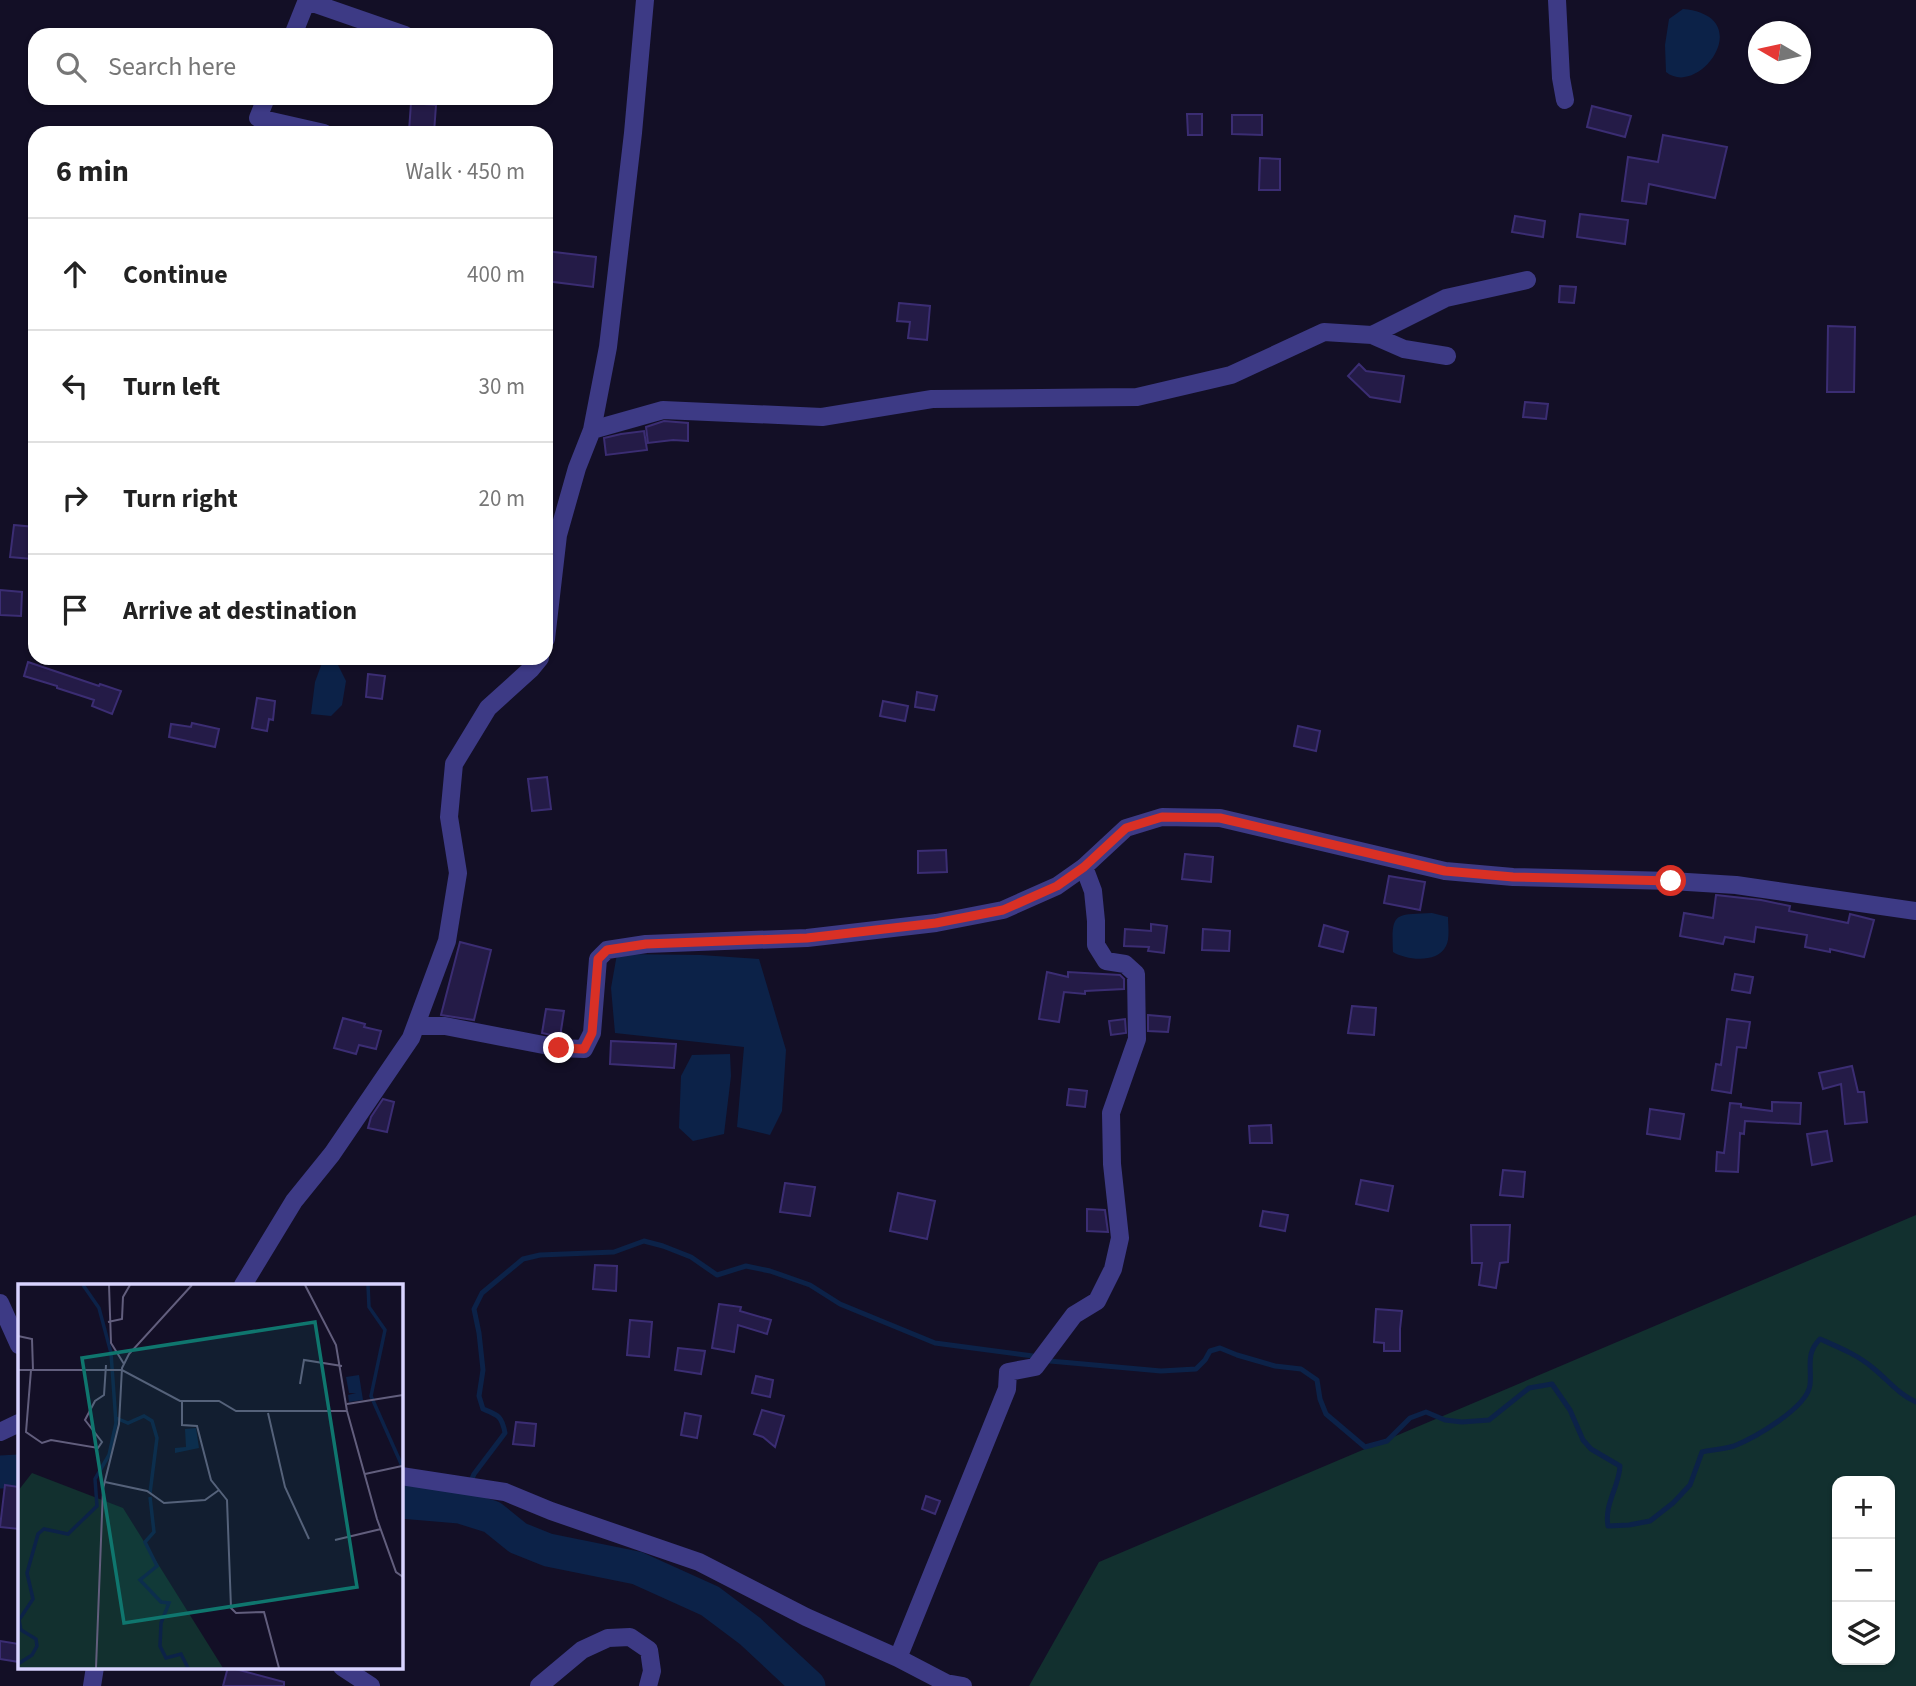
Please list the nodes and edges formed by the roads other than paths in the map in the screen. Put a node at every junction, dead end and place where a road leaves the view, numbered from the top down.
1 (307, 0) edge
2 (645, 0) edge
3 (1557, 0) edge
4 (296, 28) edge
5 (385, 28) edge
6 (1565, 100) dead end
7 (264, 105) edge
8 (293, 126) edge
9 (1527, 280) dead end
10 (1372, 335) junction
11 (1447, 356) dead end
12 (592, 430) junction
13 (553, 578) edge
14 (534, 665) edge
15 (1084, 867) junction
16 (1916, 911) edge
17 (416, 1027) junction
18 (244, 1284) edge
19 (0, 1303) edge
20 (18, 1343) edge
21 (18, 1423) edge
22 (0, 1432) edge
23 (402, 1476) edge
24 (898, 1658) junction
25 (95, 1668) edge
26 (344, 1668) edge
27 (92, 1686) edge
28 (371, 1686) edge
29 (539, 1686) edge
30 (648, 1686) edge
31 (964, 1686) edge

1 - 4 street
1 - 5 street
2 - 12 street
3 - 6 street
7 - 8 street
9 - 10 street
10 - 11 street
10 - 12 street
12 - 13 street
14 - 17 street
15 - 16 street
15 - 17 street
15 - 24 street
17 - 18 street
19 - 20 street
21 - 22 street
23 - 24 street
24 - 31 street
25 - 27 street
26 - 28 street
29 - 30 street

